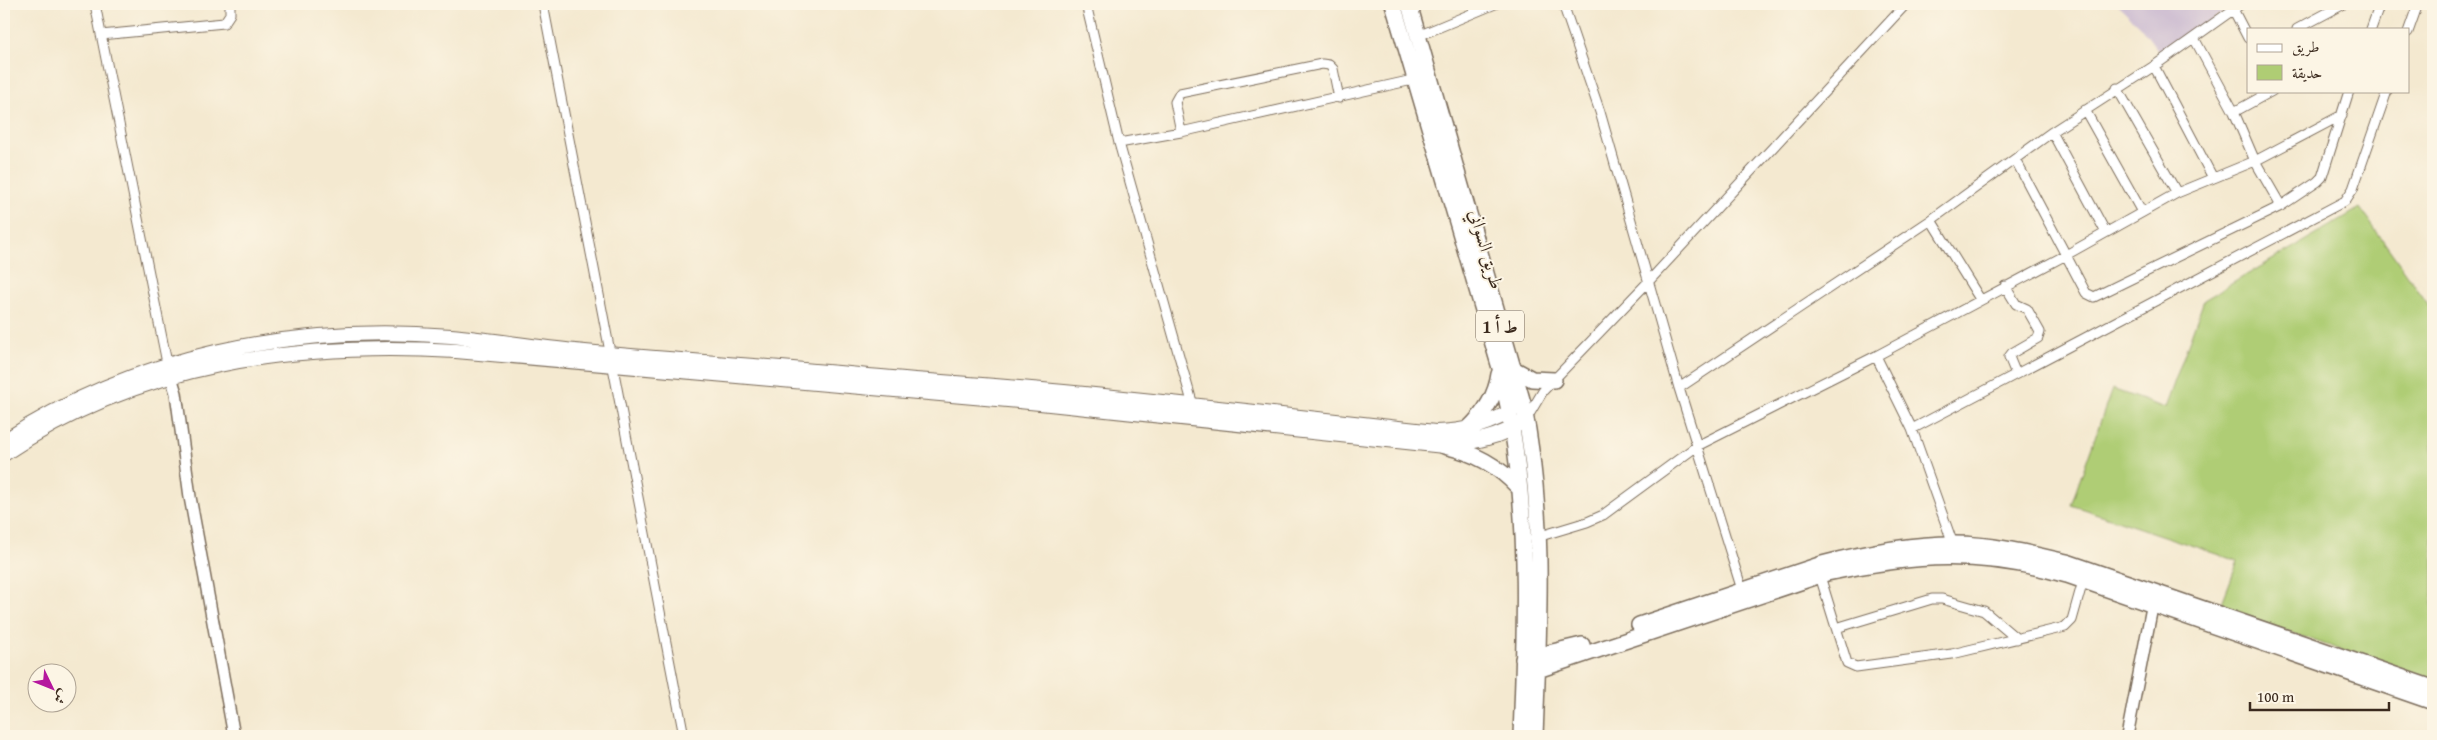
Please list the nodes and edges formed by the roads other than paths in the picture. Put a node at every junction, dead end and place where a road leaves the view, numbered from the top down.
1 (94, 4) edge
2 (230, 4) edge
3 (543, 4) edge
4 (1086, 4) edge
5 (1393, 4) edge
6 (1409, 4) edge
7 (1495, 4) edge
8 (1563, 4) edge
9 (1906, 4) edge
10 (2344, 4) edge
11 (2380, 4) edge
12 (2418, 4) edge
13 (2237, 7) edge
14 (2299, 28) edge
15 (2370, 28) edge
16 (2409, 28) edge
17 (101, 35) junction
18 (2247, 35) edge
19 (1418, 36) junction
20 (2194, 38) junction
21 (2154, 66) junction
22 (1417, 80) junction
23 (2117, 88) junction
24 (2270, 92) edge
25 (2349, 92) edge
26 (2387, 92) edge
27 (1339, 98) junction
28 (2085, 110) junction
29 (2234, 112) junction
30 (2342, 114) junction
31 (1181, 132) junction
32 (2052, 132) junction
33 (1119, 143) junction
34 (2015, 159) junction
35 (2255, 161) junction
36 (2213, 178) junction
37 (2177, 193) junction
38 (2281, 206) junction
39 (2142, 212) junction
40 (1931, 220) junction
41 (2105, 231) junction
42 (2066, 255) junction
43 (1649, 281) junction
44 (2005, 286) junction
45 (1980, 299) junction
46 (1876, 356) junction
47 (612, 360) junction
48 (1506, 368) junction
49 (169, 370) junction
50 (2016, 374) junction
51 (1549, 386) junction
52 (1679, 388) junction
53 (1193, 405) junction
54 (1525, 411) junction
55 (1509, 413) junction
56 (1198, 420) junction
57 (1512, 428) junction
58 (1468, 429) junction
59 (1912, 429) junction
60 (4, 441) edge
61 (1444, 446) junction
62 (1697, 446) junction
63 (4, 454) edge
64 (1518, 488) junction
65 (1540, 536) junction
66 (1523, 540) junction
67 (1955, 550) junction
68 (1820, 576) junction
69 (2084, 581) junction
70 (1744, 595) junction
71 (2154, 599) junction
72 (1836, 628) junction
73 (2017, 639) junction
74 (1530, 665) junction
75 (2433, 688) edge
76 (2433, 702) edge
77 (234, 736) edge
78 (684, 736) edge
79 (1521, 736) edge
80 (1535, 736) edge
81 (2127, 736) edge

1 - 17 street
2 - 17 street
3 - 47 street
4 - 33 street
5 - 22 highway, طريق السواني
6 - 19 highway, طريق السواني / ط أ 1
7 - 19 street
8 - 43 street
9 - 43 street
10 - 14 street
11 - 15 street
12 - 16 street
13 - 18 street
13 - 20 street
17 - 49 street
19 - 48 highway, طريق السواني / ط أ 1
20 - 21 street
20 - 29 street
21 - 23 street
21 - 36 street
22 - 27 street
22 - 48 highway, طريق السواني
23 - 28 street
23 - 37 street
24 - 29 street
25 - 30 street
26 - 50 street
27 - 31 street
27 - 31 street
28 - 32 street
28 - 39 street
29 - 35 street
30 - 35 street
30 - 38 street
31 - 33 street
32 - 34 street
32 - 41 street
33 - 53 street
34 - 40 street
34 - 42 street
35 - 36 street
35 - 38 street
36 - 37 street
37 - 39 street
38 - 42 street
39 - 41 street
40 - 45 street
40 - 52 street
41 - 42 street
42 - 44 street
43 - 51 street
43 - 52 street
44 - 45 street
44 - 50 street
45 - 46 street
46 - 59 street
46 - 62 street
47 - 49 main road
47 - 53 main road
47 - 56 main road
47 - 78 street
48 - 51 highway
48 - 54 highway, طريق السواني / ط أ 1
48 - 55 highway, طريق السواني
48 - 58 highway
49 - 60 main road
49 - 63 main road
49 - 77 street
50 - 59 street
51 - 54 street
51 - 54 street
52 - 62 street
53 - 56 street
53 - 58 main road
54 - 55 main road
54 - 57 main road
54 - 65 highway, طريق السواني / ط أ 1
55 - 57 highway, طريق السواني
55 - 58 main road
56 - 61 main road
57 - 61 main road
57 - 64 highway, طريق السواني
59 - 67 street
61 - 64 highway
62 - 65 street
62 - 70 street
64 - 66 highway, طريق السواني
65 - 66 street
65 - 74 highway, طريق السواني / ط أ 1
66 - 74 highway, طريق السواني
67 - 68 highway
67 - 69 highway
67 - 70 highway
67 - 71 highway
68 - 70 highway
68 - 72 street
69 - 71 highway
69 - 73 street
70 - 74 highway
71 - 75 highway
71 - 76 highway
71 - 81 street
72 - 73 street
72 - 73 street
74 - 79 highway
74 - 80 highway

